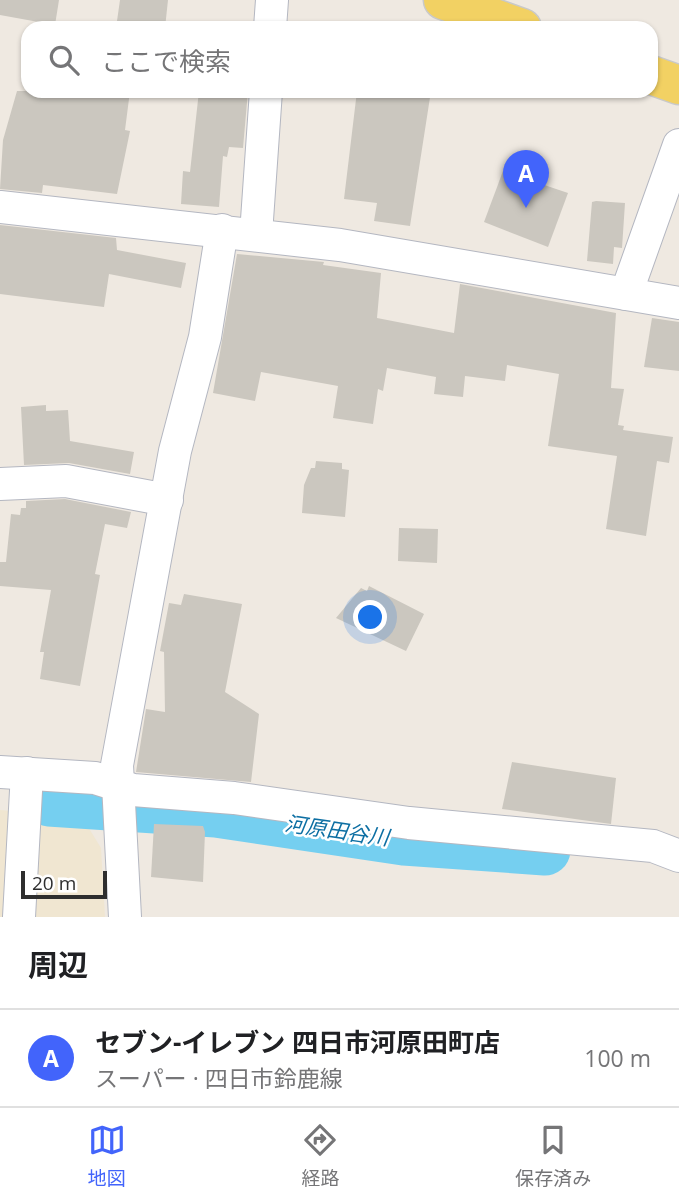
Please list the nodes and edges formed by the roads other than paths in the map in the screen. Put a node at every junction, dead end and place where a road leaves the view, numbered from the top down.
1 (272, 0) edge
2 (463, 3) edge
3 (270, 21) edge
4 (505, 21) edge
5 (658, 78) edge
6 (679, 85) edge
7 (266, 98) edge
8 (679, 145) edge
9 (0, 207) edge
10 (222, 230) junction
11 (256, 234) junction
12 (626, 294) junction
13 (679, 303) edge
14 (0, 484) edge
15 (167, 500) junction
16 (14, 772) edge
17 (119, 799) junction
18 (679, 856) edge
19 (19, 917) edge
20 (125, 917) edge

1 - 3 street
2 - 4 main road
5 - 6 main road
7 - 11 street
8 - 12 street
9 - 10 street
10 - 11 street
10 - 15 street
11 - 12 street
12 - 13 street
14 - 15 street
15 - 17 street
16 - 17 street
16 - 19 street
17 - 18 street
17 - 20 street

